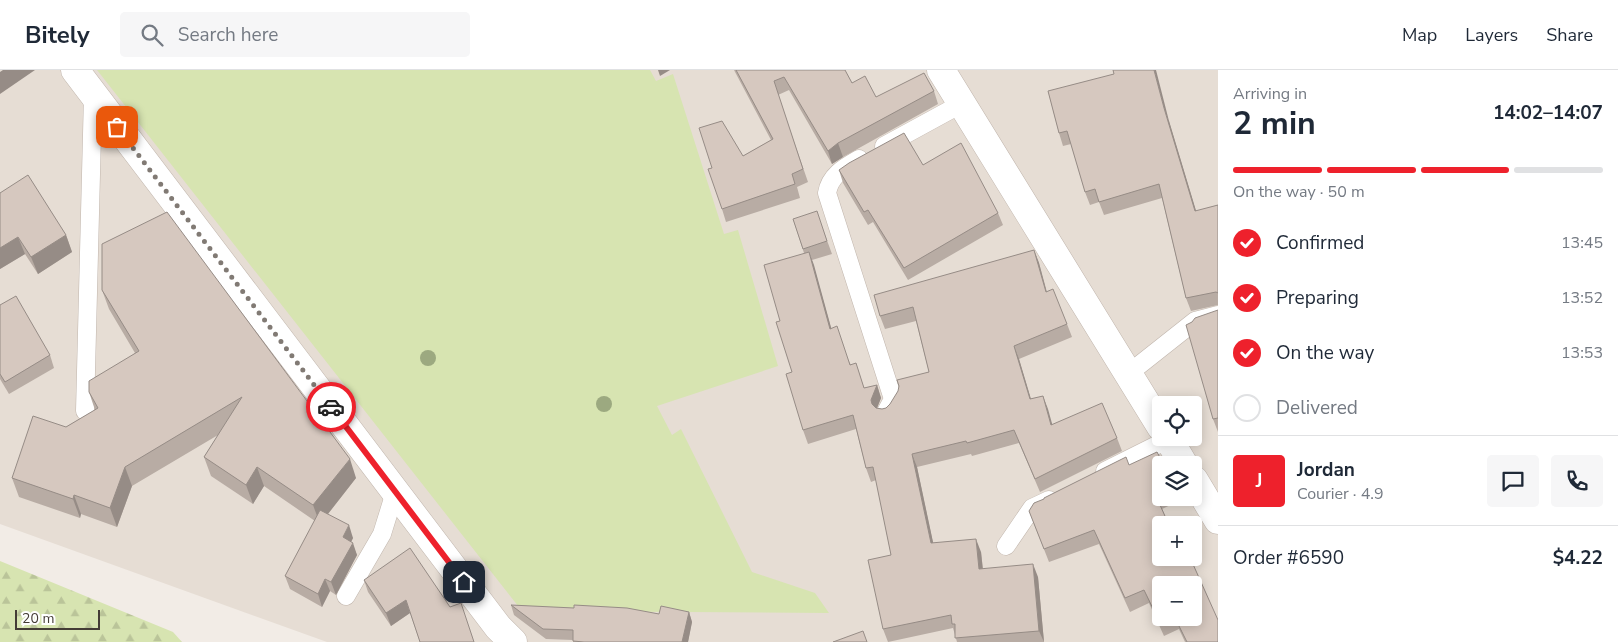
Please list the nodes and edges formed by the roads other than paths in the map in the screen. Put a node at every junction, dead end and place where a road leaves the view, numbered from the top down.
1 (74, 70) edge
2 (941, 70) edge
3 (93, 96) junction
4 (961, 104) junction
5 (1218, 315) edge
6 (1128, 374) junction
7 (85, 411) dead end
8 (886, 412) edge
9 (1152, 413) edge
10 (1152, 443) edge
11 (1092, 478) edge
12 (1066, 491) edge
13 (395, 492) junction
14 (1202, 493) edge
15 (1218, 520) edge
16 (1006, 546) dead end
17 (346, 596) dead end
18 (513, 642) edge

1 - 3 street
2 - 4 street
3 - 7 lane
3 - 13 street
4 - 6 street
4 - 8 lane
5 - 6 lane
6 - 9 street
10 - 11 lane
12 - 16 lane
13 - 17 lane
13 - 18 street
14 - 15 street

